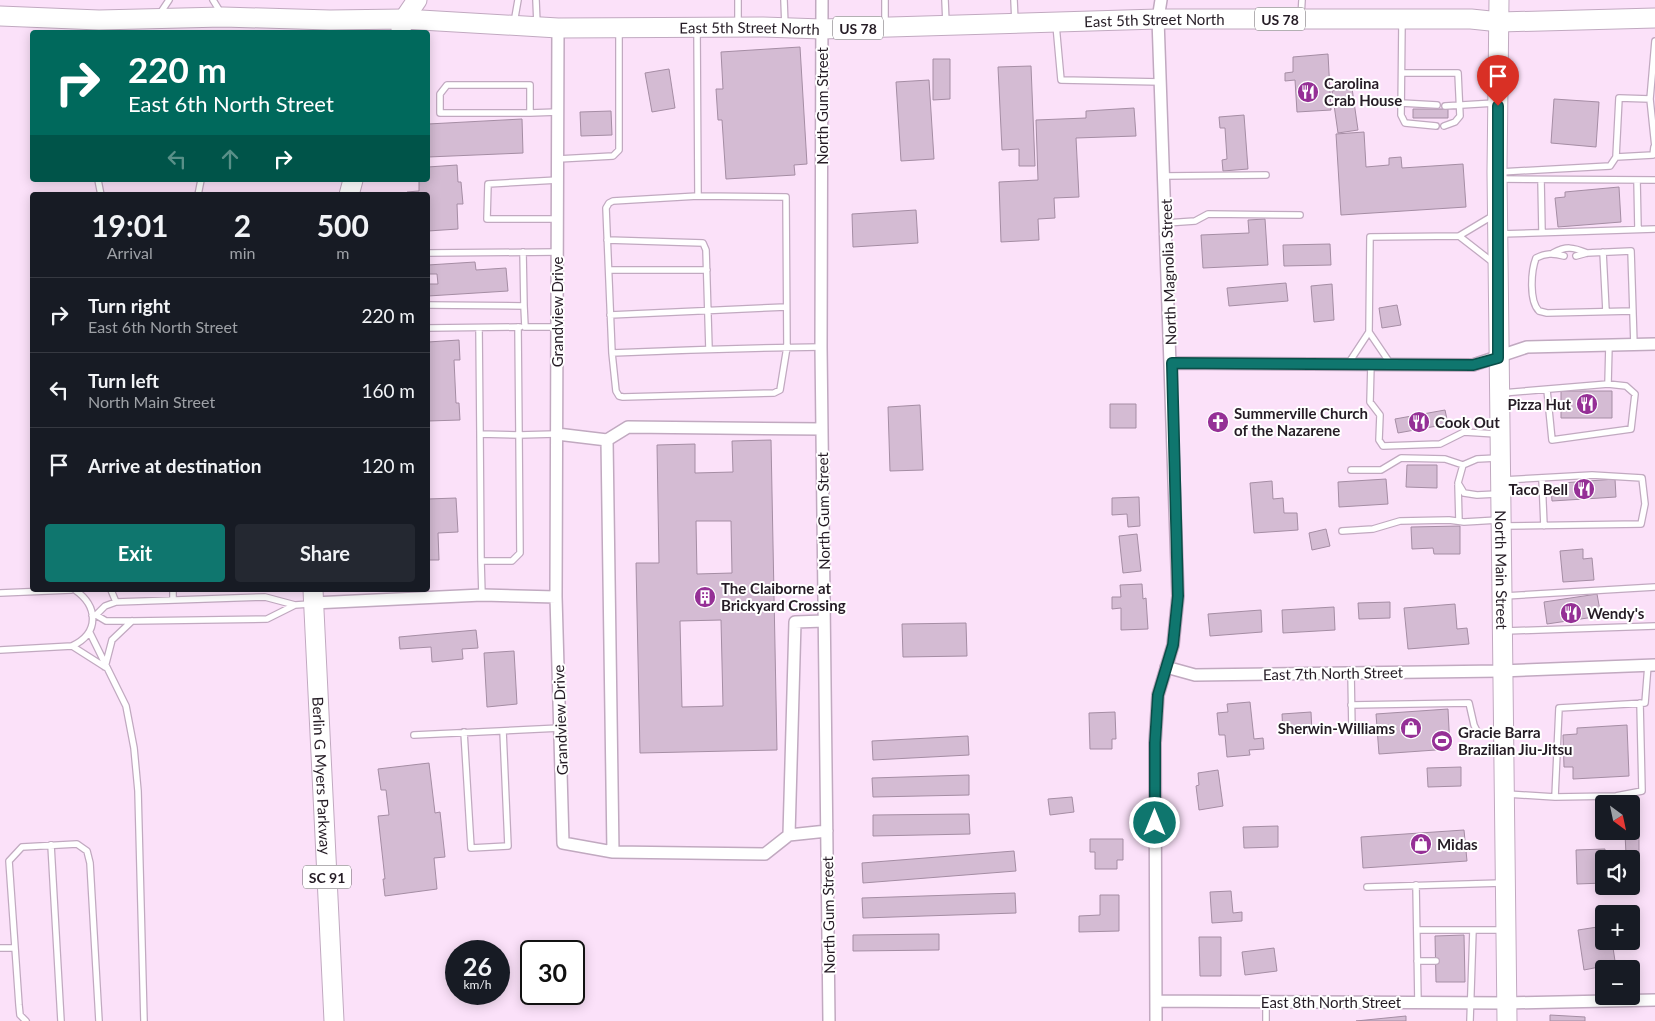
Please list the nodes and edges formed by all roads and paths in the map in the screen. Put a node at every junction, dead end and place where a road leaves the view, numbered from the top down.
1 (169, 0) edge
2 (213, 0) edge
3 (402, 0) edge
4 (417, 0) edge
5 (518, 0) edge
6 (536, 0) edge
7 (738, 0) edge
8 (784, 0) edge
9 (822, 0) edge
10 (885, 0) edge
11 (945, 0) edge
12 (1014, 0) edge
13 (1160, 0) edge
14 (1302, 0) edge
15 (1499, 0) edge
16 (0, 16) edge
17 (223, 17) junction
18 (1655, 18) edge
19 (156, 19) junction
20 (1158, 19) junction
21 (1301, 19) junction
22 (1402, 20) junction
23 (1056, 22) junction
24 (1500, 22) junction
25 (1015, 24) junction
26 (514, 25) junction
27 (947, 25) junction
28 (402, 26) edge
29 (537, 26) junction
30 (619, 27) junction
31 (696, 27) junction
32 (738, 27) junction
33 (885, 27) junction
34 (558, 28) junction
35 (785, 28) junction
36 (822, 29) junction
37 (1655, 41) edge
38 (1402, 73) junction
39 (1161, 82) junction
40 (1650, 99) junction
41 (1401, 103) junction
42 (1498, 103) junction
43 (1437, 105) dead end
44 (1460, 105) junction
45 (1444, 106) dead end
46 (558, 112) junction
47 (530, 113) junction
48 (1436, 126) dead end
49 (1444, 126) dead end
50 (1654, 147) edge
51 (1616, 157) junction
52 (558, 159) junction
53 (1266, 175) dead end
54 (1164, 176) junction
55 (1497, 176) junction
56 (558, 180) junction
57 (1541, 180) junction
58 (1637, 180) junction
59 (1655, 180) edge
60 (698, 196) junction
61 (1498, 213) junction
62 (1300, 215) dead end
63 (558, 219) junction
64 (1166, 223) junction
65 (1655, 228) edge
66 (1638, 229) junction
67 (1542, 232) junction
68 (1498, 234) junction
69 (1459, 236) junction
70 (607, 240) junction
71 (523, 252) junction
72 (558, 252) junction
73 (1603, 252) junction
74 (430, 253) edge
75 (1553, 253) junction
76 (1587, 253) junction
77 (1564, 256) dead end
78 (1576, 256) dead end
79 (1498, 266) junction
80 (609, 270) junction
81 (707, 270) junction
82 (430, 305) edge
83 (524, 306) junction
84 (786, 307) junction
85 (708, 311) junction
86 (1606, 311) junction
87 (1633, 311) junction
88 (610, 315) junction
89 (557, 326) junction
90 (518, 327) junction
91 (525, 327) junction
92 (430, 328) edge
93 (479, 328) junction
94 (1370, 332) junction
95 (1655, 344) edge
96 (1609, 345) junction
97 (1634, 345) junction
98 (786, 347) junction
99 (821, 347) junction
100 (710, 349) junction
101 (612, 352) junction
102 (1498, 358) junction
103 (1172, 363) junction
104 (1348, 364) junction
105 (1371, 364) junction
106 (1391, 364) junction
107 (1608, 384) junction
108 (1547, 390) junction
109 (1499, 393) junction
110 (822, 429) junction
111 (480, 434) junction
112 (557, 434) junction
113 (1499, 434) junction
114 (519, 435) junction
115 (606, 440) junction
116 (1499, 458) junction
117 (1463, 465) junction
118 (1351, 470) dead end
119 (1542, 480) junction
120 (1458, 483) junction
121 (1500, 487) junction
122 (1459, 521) junction
123 (1500, 523) junction
124 (1544, 526) junction
125 (1342, 531) dead end
126 (481, 561) junction
127 (1655, 587) edge
128 (30, 592) edge
129 (77, 592) edge
130 (112, 592) edge
131 (173, 592) edge
132 (0, 593) edge
133 (482, 595) junction
134 (1500, 596) junction
135 (556, 597) junction
136 (307, 599) edge
137 (173, 600) junction
138 (116, 602) junction
139 (94, 615) junction
140 (132, 621) junction
141 (824, 621) junction
142 (1655, 626) edge
143 (1502, 631) junction
144 (90, 633) junction
145 (72, 646) junction
146 (3, 650) edge
147 (0, 656) edge
148 (1652, 665) edge
149 (105, 667) junction
150 (1166, 667) junction
151 (1501, 671) junction
152 (1351, 673) junction
153 (1640, 703) junction
154 (1351, 705) junction
155 (560, 728) junction
156 (503, 731) junction
157 (1352, 731) dead end
158 (464, 732) junction
159 (414, 735) dead end
160 (1502, 736) junction
161 (1503, 794) junction
162 (1555, 797) junction
163 (827, 831) junction
164 (789, 835) junction
165 (51, 846) junction
166 (613, 852) junction
167 (1504, 883) junction
168 (1416, 885) junction
169 (1368, 887) dead end
170 (1417, 930) junction
171 (1474, 930) junction
172 (1505, 930) junction
173 (0, 948) edge
174 (15, 948) junction
175 (1417, 961) junction
176 (1436, 961) dead end
177 (1465, 961) dead end
178 (1472, 962) junction
179 (1655, 1000) edge
180 (1156, 1001) junction
181 (1266, 1002) junction
182 (1418, 1002) junction
183 (1470, 1003) junction
184 (1507, 1012) edge
185 (26, 1021) edge
186 (60, 1021) edge
187 (99, 1021) edge
188 (144, 1021) edge
189 (334, 1021) edge
190 (829, 1021) edge
191 (1156, 1021) edge
192 (1266, 1021) edge
193 (1470, 1021) edge

1 - 19 lane
2 - 17 lane
3 - 28 main road
4 - 28 main road
5 - 26 lane
6 - 29 lane
7 - 32 lane
8 - 35 lane
9 - 36 street, North Gum Street
10 - 33 lane
11 - 27 lane
12 - 25 lane
13 - 20 street, North Magnolia Street
14 - 21 lane
15 - 24 main road, North Main Street
16 - 19 main road, East 5th Street North / US 78
17 - 19 main road, East 5th Street North / US 78
17 - 28 main road, East 5th Street North / US 78
18 - 24 main road, US 78
20 - 21 main road, East 5th Street North / US 78
20 - 23 main road, East 5th Street North / US 78
20 - 39 street, North Magnolia Street
21 - 22 main road, East 5th Street North / US 78
22 - 24 main road, East 5th Street North / US 78
22 - 38 lane
23 - 25 main road, East 5th Street North / US 78
23 - 39 lane
24 - 42 main road, North Main Street
25 - 27 main road, East 5th Street North / US 78
26 - 28 main road, East 5th Street North / US 78
26 - 29 main road, East 5th Street North / US 78
27 - 33 main road, East 5th Street North / US 78
29 - 34 main road, East 5th Street North / US 78
30 - 31 main road, East 5th Street North / US 78
30 - 34 main road, East 5th Street North / US 78
30 - 52 lane
31 - 32 main road, East 5th Street North / US 78
31 - 60 lane
32 - 35 main road, East 5th Street North / US 78
33 - 36 main road, East 5th Street North / US 78
34 - 46 street, Grandview Drive
35 - 36 main road, East 5th Street North / US 78
36 - 99 street, North Gum Street
37 - 40 lane
38 - 41 lane
38 - 44 lane
39 - 54 street, North Magnolia Street
40 - 50 lane
40 - 51 lane
41 - 43 lane
41 - 48 lane
42 - 44 lane
42 - 55 main road, North Main Street
44 - 45 lane
44 - 49 lane
46 - 47 lane
46 - 52 street, Grandview Drive
47 - 47 lane
50 - 51 lane
51 - 55 lane
52 - 56 street, Grandview Drive
53 - 54 lane
54 - 64 street, North Magnolia Street
55 - 57 lane
55 - 61 main road, North Main Street
56 - 63 street, Grandview Drive
56 - 63 lane
57 - 58 lane
57 - 67 lane
58 - 59 lane
58 - 66 lane
60 - 70 lane
60 - 84 lane
61 - 68 main road, North Main Street
61 - 69 lane
62 - 64 lane
63 - 72 street, Grandview Drive
64 - 103 street, North Magnolia Street
65 - 66 lane
66 - 67 lane
67 - 68 lane
68 - 79 main road, North Main Street
69 - 79 lane
69 - 94 lane
70 - 80 lane
70 - 81 lane
71 - 72 lane
71 - 74 lane
71 - 83 lane
72 - 89 street, Grandview Drive
73 - 76 lane
73 - 86 lane
73 - 87 lane
75 - 76 lane
75 - 77 lane
75 - 86 lane
76 - 78 lane
79 - 102 main road, North Main Street
80 - 81 lane
80 - 88 lane
81 - 85 lane
82 - 83 lane
83 - 91 lane
84 - 85 lane
84 - 98 lane
85 - 88 lane
85 - 100 lane
86 - 87 lane
87 - 97 lane
88 - 101 lane
89 - 91 lane
89 - 112 street, Grandview Drive
90 - 91 lane
90 - 93 lane
90 - 114 lane
92 - 93 lane
93 - 111 lane
94 - 104 lane
94 - 106 lane
95 - 97 street
96 - 97 street
96 - 102 street
96 - 107 lane
98 - 99 lane
98 - 100 lane
98 - 101 lane
99 - 110 street, North Gum Street
100 - 101 lane
102 - 106 street
102 - 109 main road, North Main Street
103 - 104 street
103 - 150 street, North Magnolia Street
104 - 105 street
105 - 106 street
105 - 113 lane
107 - 108 lane
107 - 108 lane
108 - 109 lane
109 - 113 main road, North Main Street
110 - 115 street
110 - 141 street, North Gum Street
111 - 114 lane
111 - 126 lane
112 - 114 lane
112 - 115 street
112 - 135 street, Grandview Drive
113 - 116 main road, North Main Street
114 - 126 lane
115 - 166 street
116 - 117 lane
116 - 121 main road, North Main Street
117 - 118 lane
117 - 120 lane
119 - 121 lane
119 - 124 lane
119 - 124 lane
120 - 121 lane
120 - 122 lane
121 - 123 main road, North Main Street
122 - 123 lane
122 - 125 lane
123 - 124 lane
123 - 134 main road, North Main Street
126 - 133 lane
127 - 134 lane
128 - 132 lane
129 - 139 lane
130 - 138 lane
131 - 137 lane
133 - 135 street
133 - 136 street
134 - 143 main road, North Main Street
135 - 155 street, Grandview Drive
136 - 137 lane
136 - 140 lane
136 - 189 main road, Berlin G Myers Parkway / SC 91
137 - 138 lane
138 - 139 lane
139 - 140 lane
139 - 144 lane
140 - 149 lane
141 - 163 street, North Gum Street
141 - 164 street
142 - 143 lane
143 - 151 main road, North Main Street
144 - 145 lane
144 - 149 lane
145 - 146 lane
145 - 149 lane
146 - 147 lane
148 - 151 street, East 7th North Street
148 - 153 lane
149 - 188 lane
150 - 152 street, East 7th North Street
150 - 180 street, North Magnolia Street
151 - 152 street, East 7th North Street
151 - 160 main road, North Main Street
152 - 154 lane
153 - 162 lane
153 - 162 lane
154 - 157 lane
154 - 160 lane
155 - 156 lane
155 - 166 street, Grandview Drive
156 - 158 lane
156 - 158 lane
158 - 159 lane
160 - 161 main road, North Main Street
161 - 162 lane
161 - 167 main road, North Main Street
163 - 164 street
163 - 190 street, North Gum Street
164 - 166 street
165 - 174 lane
165 - 186 lane
165 - 187 lane
167 - 168 lane
167 - 172 main road, North Main Street
168 - 169 lane
168 - 170 lane
170 - 171 lane
170 - 175 lane
171 - 172 lane
171 - 178 lane
172 - 184 main road, North Main Street
173 - 174 lane
174 - 185 lane
175 - 176 lane
175 - 182 lane
177 - 178 lane
178 - 183 lane
179 - 184 street, East 8th North Street
180 - 181 street, East 8th North Street
180 - 191 street, North Magnolia Street
181 - 182 street, East 8th North Street
181 - 192 lane
182 - 183 street, East 8th North Street
183 - 184 street, East 8th North Street
183 - 193 lane

